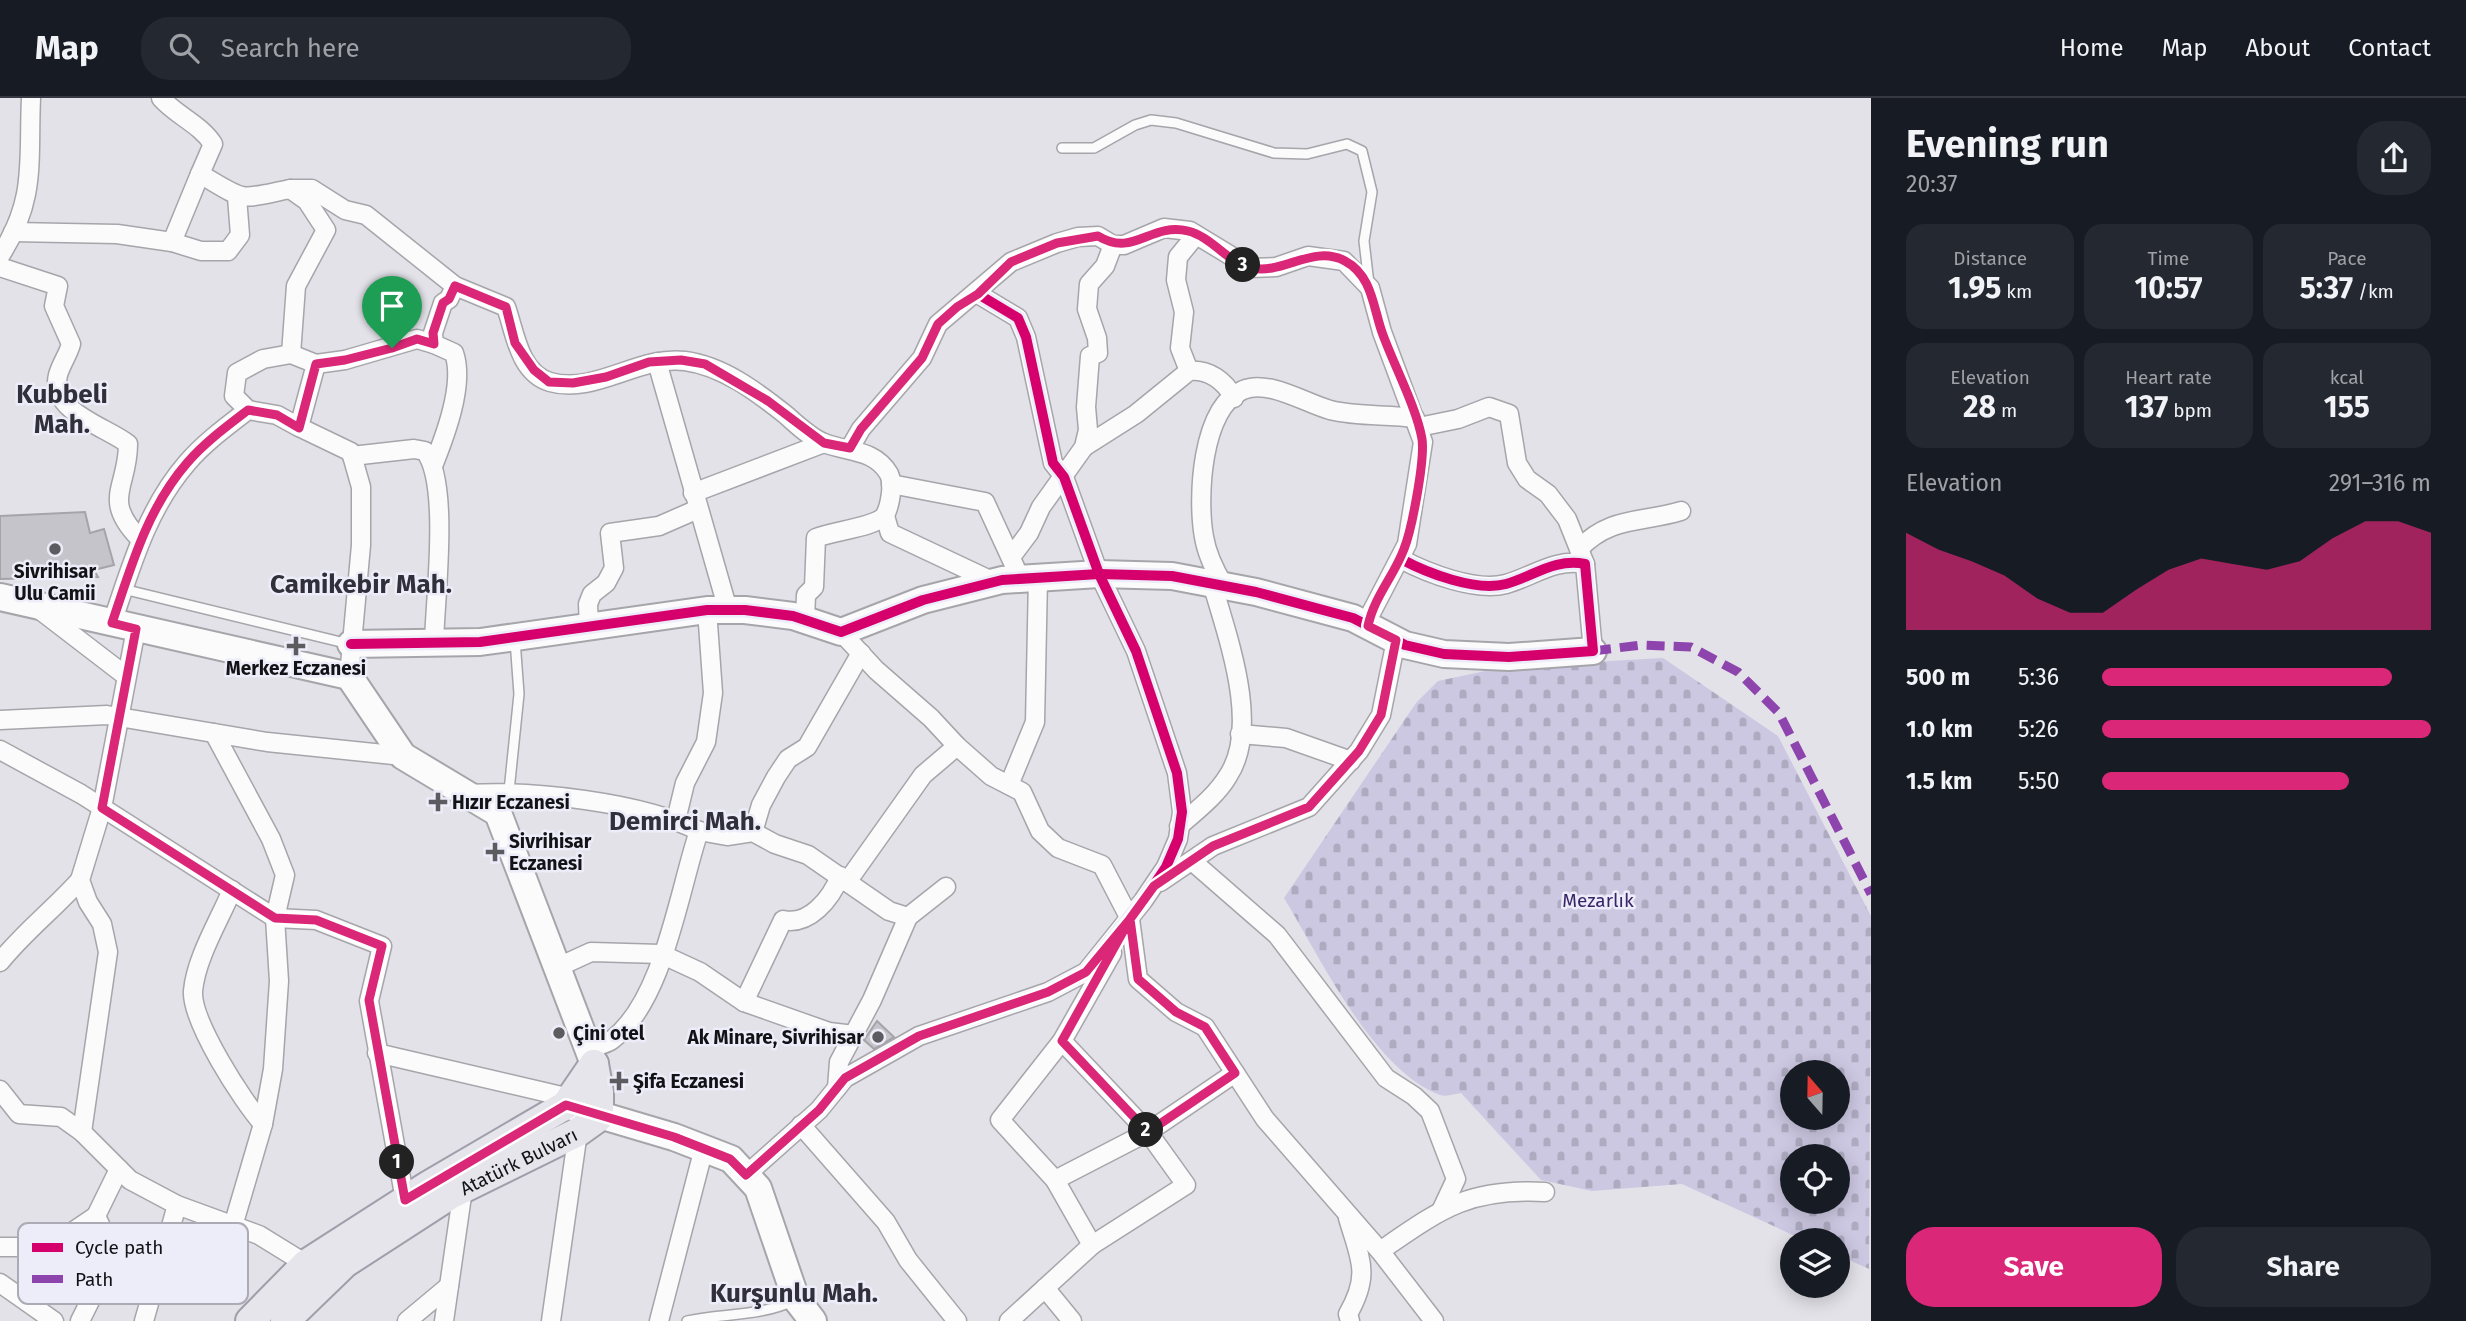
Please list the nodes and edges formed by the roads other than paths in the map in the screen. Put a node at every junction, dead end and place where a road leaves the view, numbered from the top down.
1 (31, 98) edge
2 (161, 98) edge
3 (1062, 148) dead end
4 (200, 174) junction
5 (290, 189) junction
6 (236, 197) junction
7 (13, 232) junction
8 (1196, 235) junction
9 (172, 242) junction
10 (1113, 245) junction
11 (0, 256) edge
12 (0, 267) edge
13 (455, 286) junction
14 (1370, 288) junction
15 (978, 294) junction
16 (434, 344) junction
17 (291, 354) junction
18 (657, 362) junction
19 (316, 364) junction
20 (1189, 372) junction
21 (1234, 398) junction
22 (248, 410) junction
23 (1417, 423) junction
24 (299, 428) junction
25 (824, 443) junction
26 (1084, 447) junction
27 (850, 448) junction
28 (352, 456) junction
29 (433, 466) junction
30 (1064, 477) junction
31 (891, 484) junction
32 (695, 501) junction
33 (1681, 510) dead end
34 (885, 516) junction
35 (140, 538) junction
36 (1582, 556) junction
37 (1401, 559) junction
38 (1024, 571) junction
39 (1099, 574) junction
40 (994, 582) junction
41 (1218, 585) junction
42 (123, 589) junction
43 (0, 597) edge
44 (33, 605) junction
45 (718, 610) junction
46 (805, 620) junction
47 (124, 626) junction
48 (1368, 626) junction
49 (589, 627) junction
50 (841, 632) junction
51 (515, 637) junction
52 (1396, 640) junction
53 (434, 643) junction
54 (351, 644) junction
55 (1593, 651) joint
56 (861, 653) junction
57 (126, 676) junction
58 (349, 676) junction
59 (118, 717) junction
60 (0, 720) edge
61 (214, 733) junction
62 (1240, 734) junction
63 (957, 746) junction
64 (0, 750) edge
65 (403, 756) junction
66 (1351, 761) junction
67 (1009, 785) junction
68 (509, 791) junction
69 (465, 794) junction
70 (102, 808) junction
71 (676, 820) junction
72 (1180, 826) junction
73 (699, 831) junction
74 (753, 831) junction
75 (1192, 861) junction
76 (844, 879) junction
77 (80, 880) junction
78 (1154, 886) junction
79 (946, 887) dead end
80 (232, 890) junction
81 (908, 917) junction
82 (275, 918) junction
83 (1130, 919) junction
84 (661, 954) junction
85 (0, 962) edge
86 (556, 968) junction
87 (744, 1002) junction
88 (854, 1035) junction
89 (1062, 1041) junction
90 (377, 1054) junction
91 (591, 1056) junction
92 (1235, 1073) junction
93 (837, 1088) junction
94 (0, 1090) edge
95 (568, 1101) junction
96 (263, 1124) junction
97 (589, 1124) junction
98 (801, 1125) junction
99 (82, 1132) junction
100 (1148, 1132) junction
101 (704, 1149) junction
102 (119, 1169) junction
103 (746, 1175) junction
104 (459, 1179) junction
105 (1055, 1180) junction
106 (1545, 1192) dead end
107 (405, 1200) junction
108 (177, 1205) junction
109 (1441, 1211) junction
110 (1346, 1212) junction
111 (96, 1216) junction
112 (86, 1223) edge
113 (99, 1223) edge
114 (172, 1223) edge
115 (225, 1223) edge
116 (234, 1223) edge
117 (248, 1231) edge
118 (1092, 1244) junction
119 (0, 1247) edge
120 (18, 1247) edge
121 (1380, 1251) junction
122 (306, 1264) junction
123 (0, 1283) edge
124 (449, 1286) junction
125 (1045, 1288) junction
126 (18, 1296) edge
127 (796, 1299) junction
128 (30, 1304) edge
129 (88, 1304) edge
130 (149, 1304) edge
131 (54, 1321) edge
132 (80, 1321) edge
133 (144, 1321) edge
134 (250, 1321) edge
135 (285, 1321) edge
136 (407, 1321) edge
137 (444, 1321) edge
138 (551, 1321) edge
139 (659, 1321) edge
140 (687, 1321) edge
141 (813, 1321) edge
142 (957, 1321) edge
143 (1009, 1321) edge
144 (1072, 1321) edge
145 (1350, 1321) edge
146 (1434, 1321) edge

1 - 7 street
2 - 4 street
3 - 14 lane
4 - 6 street
4 - 9 street
5 - 6 street
5 - 13 street
5 - 17 street
6 - 9 street
7 - 9 street
7 - 11 street
8 - 10 street
8 - 14 street
8 - 20 street
10 - 15 street
10 - 26 street
12 - 35 street
13 - 16 street
13 - 18 street
14 - 23 street
15 - 27 street
15 - 30 street
16 - 19 street
16 - 29 street
17 - 19 street
17 - 22 street
18 - 25 street
18 - 32 street
19 - 24 street
20 - 21 street
20 - 26 street
21 - 23 street
21 - 41 street
22 - 24 street
22 - 35 street
23 - 36 street
23 - 37 street
24 - 28 street
25 - 27 street
25 - 32 street
26 - 30 street
27 - 31 street
28 - 29 street
28 - 54 street
29 - 53 street
30 - 38 street
30 - 39 street
31 - 34 street
31 - 38 street
32 - 45 street
32 - 49 street
33 - 36 street
34 - 40 street
34 - 46 street
35 - 42 street
36 - 37 street
36 - 55 street
37 - 48 street
38 - 39 street
38 - 40 street
38 - 67 street
39 - 41 street
39 - 72 street
40 - 50 street
41 - 48 street
41 - 62 street
42 - 47 street
42 - 54 lane
43 - 44 street
44 - 47 street
44 - 57 street
45 - 46 street
45 - 49 street
45 - 71 street
46 - 50 street
47 - 57 street
47 - 58 street
48 - 52 street
49 - 51 street
50 - 56 street
51 - 53 street
51 - 68 lane
52 - 55 street
52 - 66 street
53 - 54 street
54 - 58 street
56 - 63 street
56 - 74 street
57 - 59 street
58 - 65 street
59 - 60 street
59 - 61 street
59 - 70 street
61 - 65 street
61 - 82 street
62 - 66 street
62 - 72 street
63 - 67 street
63 - 76 street
64 - 70 street
65 - 69 street
66 - 75 street
67 - 83 street
68 - 69 street
68 - 71 street
69 - 86 street
70 - 77 street
70 - 80 street
71 - 73 street
72 - 78 street
73 - 74 street
73 - 84 street
74 - 76 street
75 - 78 street
75 - 109 street
76 - 81 street
76 - 87 street
77 - 85 street
77 - 99 street
78 - 83 street
79 - 81 street
80 - 82 street
80 - 96 street
81 - 88 street
82 - 90 street
82 - 96 street
83 - 89 street
83 - 92 street
83 - 93 street
84 - 86 street
84 - 87 street
84 - 91 street
86 - 91 street
87 - 88 street
88 - 93 street
89 - 100 street
89 - 105 street
90 - 95 street
90 - 107 street
91 - 95 main road, Atatürk Bulvarı
91 - 97 main road, Atatürk Bulvarı
92 - 100 street
92 - 110 street
93 - 98 street
94 - 99 street
95 - 97 street
95 - 104 main road, Atatürk Bulvarı
96 - 116 street
97 - 101 street
97 - 104 main road, Atatürk Bulvarı
97 - 138 street
98 - 103 street
98 - 142 street
99 - 102 street
100 - 105 street
100 - 118 street
101 - 103 street
101 - 139 street
102 - 108 street
102 - 111 street
103 - 127 street
104 - 107 main road, Atatürk Bulvarı
104 - 124 street
104 - 135 main road, Atatürk Bulvarı
105 - 118 street
106 - 109 street
107 - 122 main road, Atatürk Bulvarı
108 - 114 street
108 - 115 street
109 - 121 street
110 - 121 street
110 - 145 street
111 - 112 street
111 - 113 street
117 - 122 street
118 - 125 street
119 - 120 street
121 - 146 street
122 - 134 main road, Atatürk Bulvarı
123 - 126 street
124 - 136 street
124 - 137 street
125 - 143 street
125 - 144 street
127 - 140 lane
127 - 141 street
128 - 131 street
129 - 132 street
130 - 133 street

